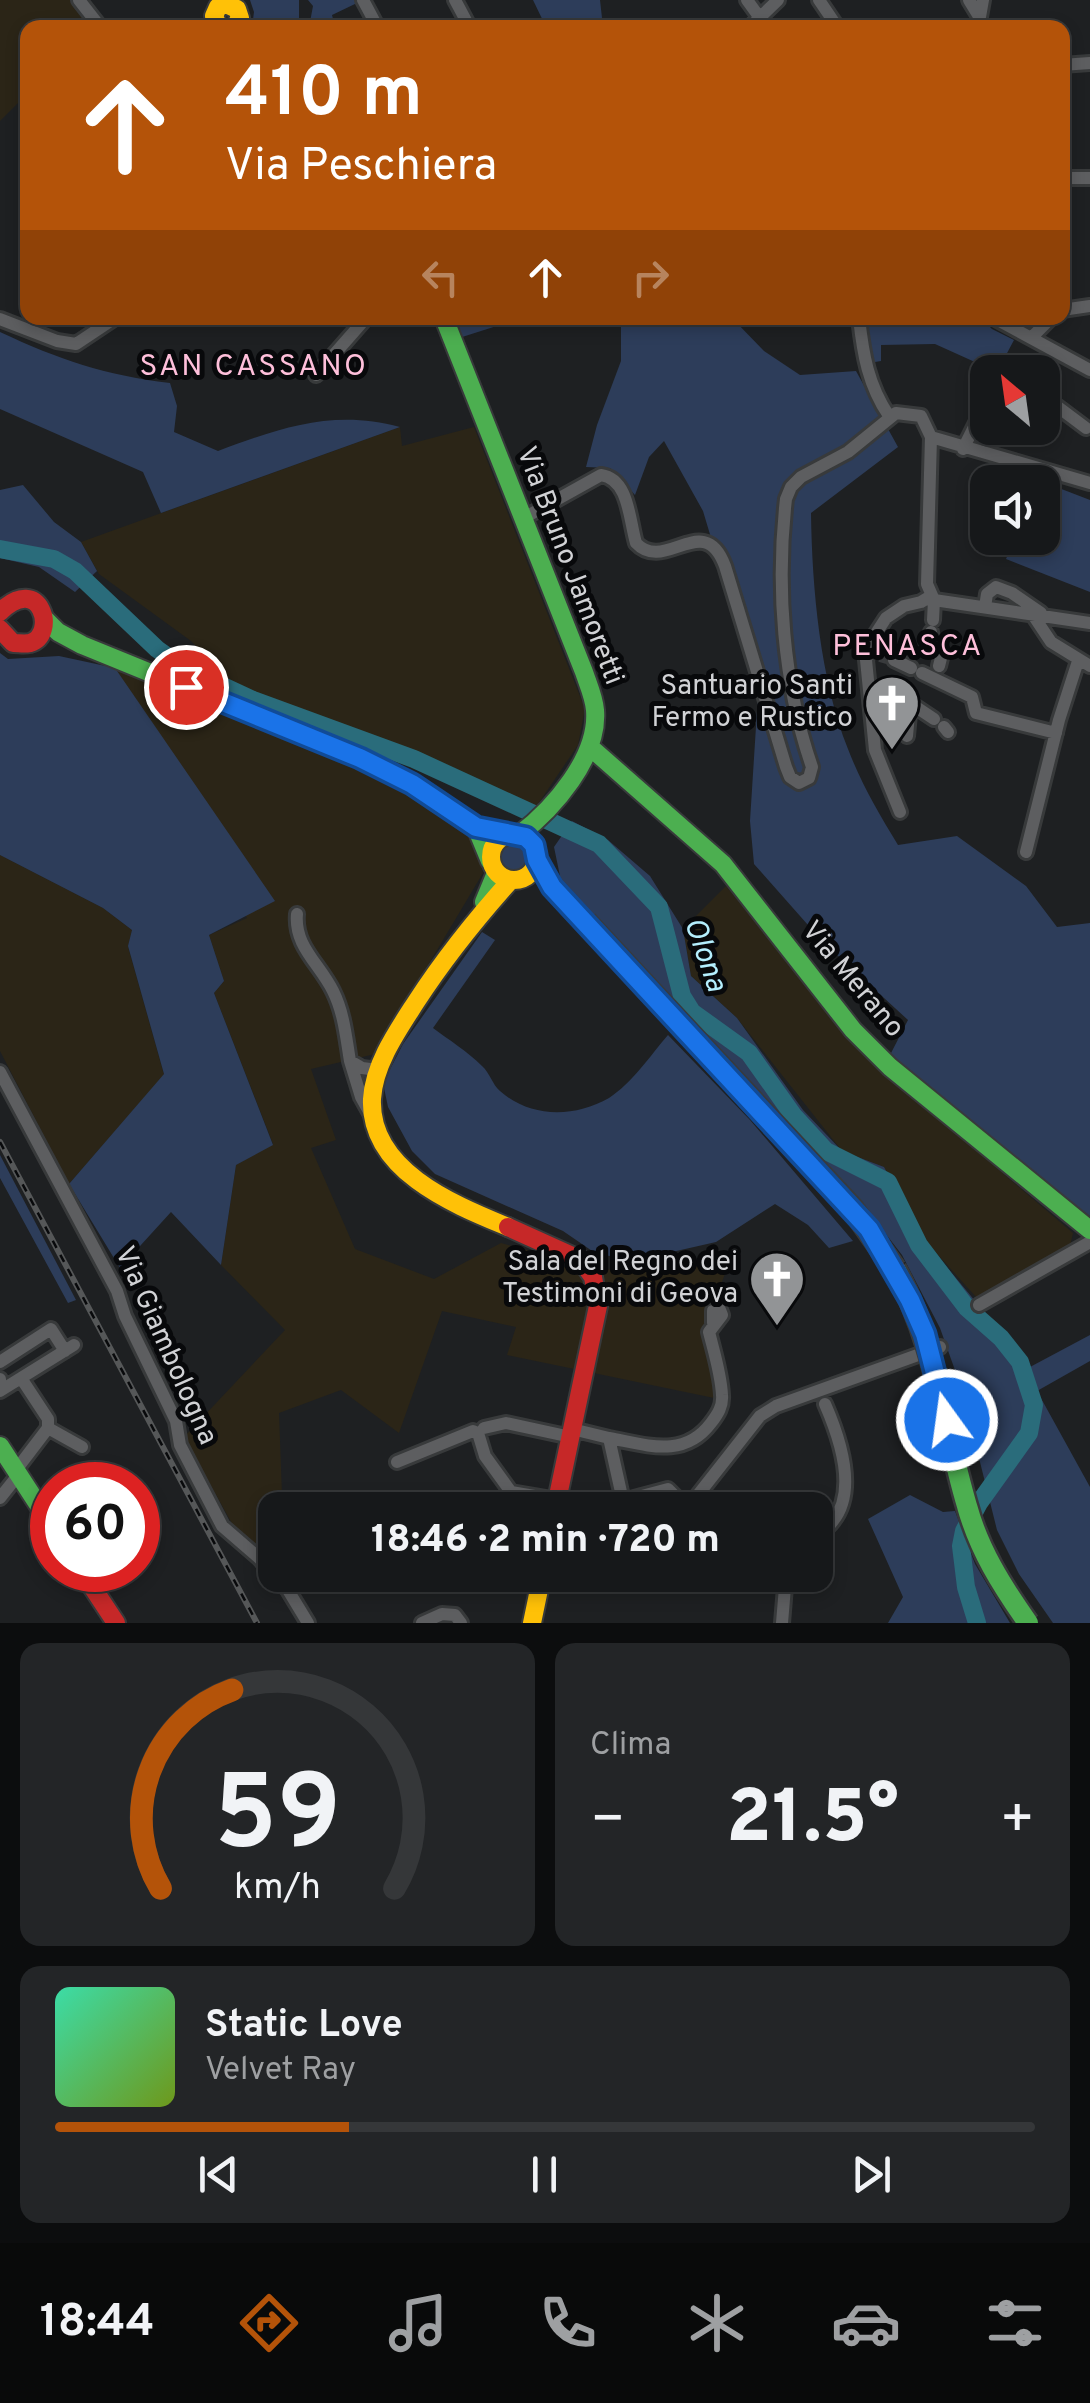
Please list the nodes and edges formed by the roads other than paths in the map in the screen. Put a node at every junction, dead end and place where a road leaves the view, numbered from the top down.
1 (79, 0) edge
2 (778, 0) edge
3 (95, 20) edge
4 (758, 20) edge
5 (0, 319) edge
6 (104, 325) edge
7 (360, 325) edge
8 (447, 325) edge
9 (860, 325) edge
10 (1007, 325) edge
11 (1044, 325) edge
12 (1032, 338) junction
13 (1090, 370) edge
14 (316, 375) dead end
15 (1060, 408) edge
16 (889, 416) junction
17 (1086, 428) dead end
18 (970, 435) edge
19 (931, 437) junction
20 (963, 449) junction
21 (1090, 483) edge
22 (522, 519) junction
23 (933, 598) junction
24 (2, 605) edge
25 (985, 607) junction
26 (1040, 616) junction
27 (46, 619) junction
28 (1090, 622) edge
29 (0, 629) edge
30 (28, 644) junction
31 (82, 645) junction
32 (894, 660) tunnel mouth
33 (1084, 663) edge
34 (928, 672) junction
35 (890, 701) junction
36 (944, 726) dead end
37 (1056, 733) junction
38 (907, 736) dead end
39 (590, 747) junction
40 (900, 812) dead end
41 (476, 827) junction
42 (530, 834) junction
43 (1026, 852) dead end
44 (503, 874) junction
45 (552, 887) junction
46 (297, 914) dead end
47 (350, 1060) junction
48 (378, 1070) junction
49 (0, 1072) edge
50 (375, 1122) junction
51 (1090, 1230) edge
52 (1090, 1242) edge
53 (980, 1304) dead end
54 (712, 1323) dead end
55 (940, 1347) dead end
56 (0, 1362) edge
57 (22, 1378) junction
58 (1, 1384) edge
59 (825, 1404) dead end
60 (48, 1428) junction
61 (484, 1428) dead end
62 (572, 1433) junction
63 (609, 1438) junction
64 (0, 1446) edge
65 (82, 1447) dead end
66 (397, 1462) dead end
67 (18, 1472) junction
68 (30, 1491) edge
69 (511, 1492) edge
70 (559, 1492) edge
71 (0, 1498) edge
72 (833, 1522) edge
73 (96, 1592) edge
74 (538, 1592) edge
75 (785, 1592) edge
76 (116, 1623) edge
77 (308, 1623) edge
78 (422, 1623) edge
79 (461, 1623) edge
80 (532, 1623) edge
81 (782, 1623) edge
82 (1028, 1623) edge

1 - 3 street
2 - 4 street
5 - 6 street
7 - 14 street
8 - 22 main road, Via Bruno Jamoretti
9 - 16 street
10 - 12 street
11 - 12 street
12 - 13 street
15 - 17 street
16 - 19 street
16 - 22 street
18 - 20 street
19 - 20 street
19 - 23 street
20 - 21 street
22 - 39 main road, Via Bruno Jamoretti
23 - 25 street
23 - 34 street
23 - 35 street
24 - 27 main road
25 - 26 street
25 - 26 street
26 - 28 street
26 - 33 street
27 - 30 main road
27 - 31 main road
29 - 30 main road
30 - 31 main road
31 - 41 main road
32 - 34 street
33 - 37 street
34 - 37 street
35 - 36 street
35 - 38 street
35 - 40 street
37 - 43 street
39 - 42 main road
39 - 51 main road, Via Merano
41 - 42 main road
41 - 44 main road
42 - 44 main road
42 - 44 main road
42 - 45 main road
44 - 45 main road
44 - 48 main road
45 - 82 main road, bridge
46 - 47 street
47 - 48 street
47 - 50 street
48 - 50 main road
49 - 77 street, Via Giambologna
50 - 62 main road
52 - 53 street
54 - 63 street
55 - 63 street
56 - 57 street
57 - 58 street
57 - 60 street
59 - 72 street
60 - 65 street
60 - 67 street
61 - 62 street
62 - 63 street
62 - 70 main road
64 - 67 main road
66 - 69 street
67 - 68 main road
67 - 71 street
73 - 76 main road
74 - 80 main road
75 - 81 street
78 - 79 street

